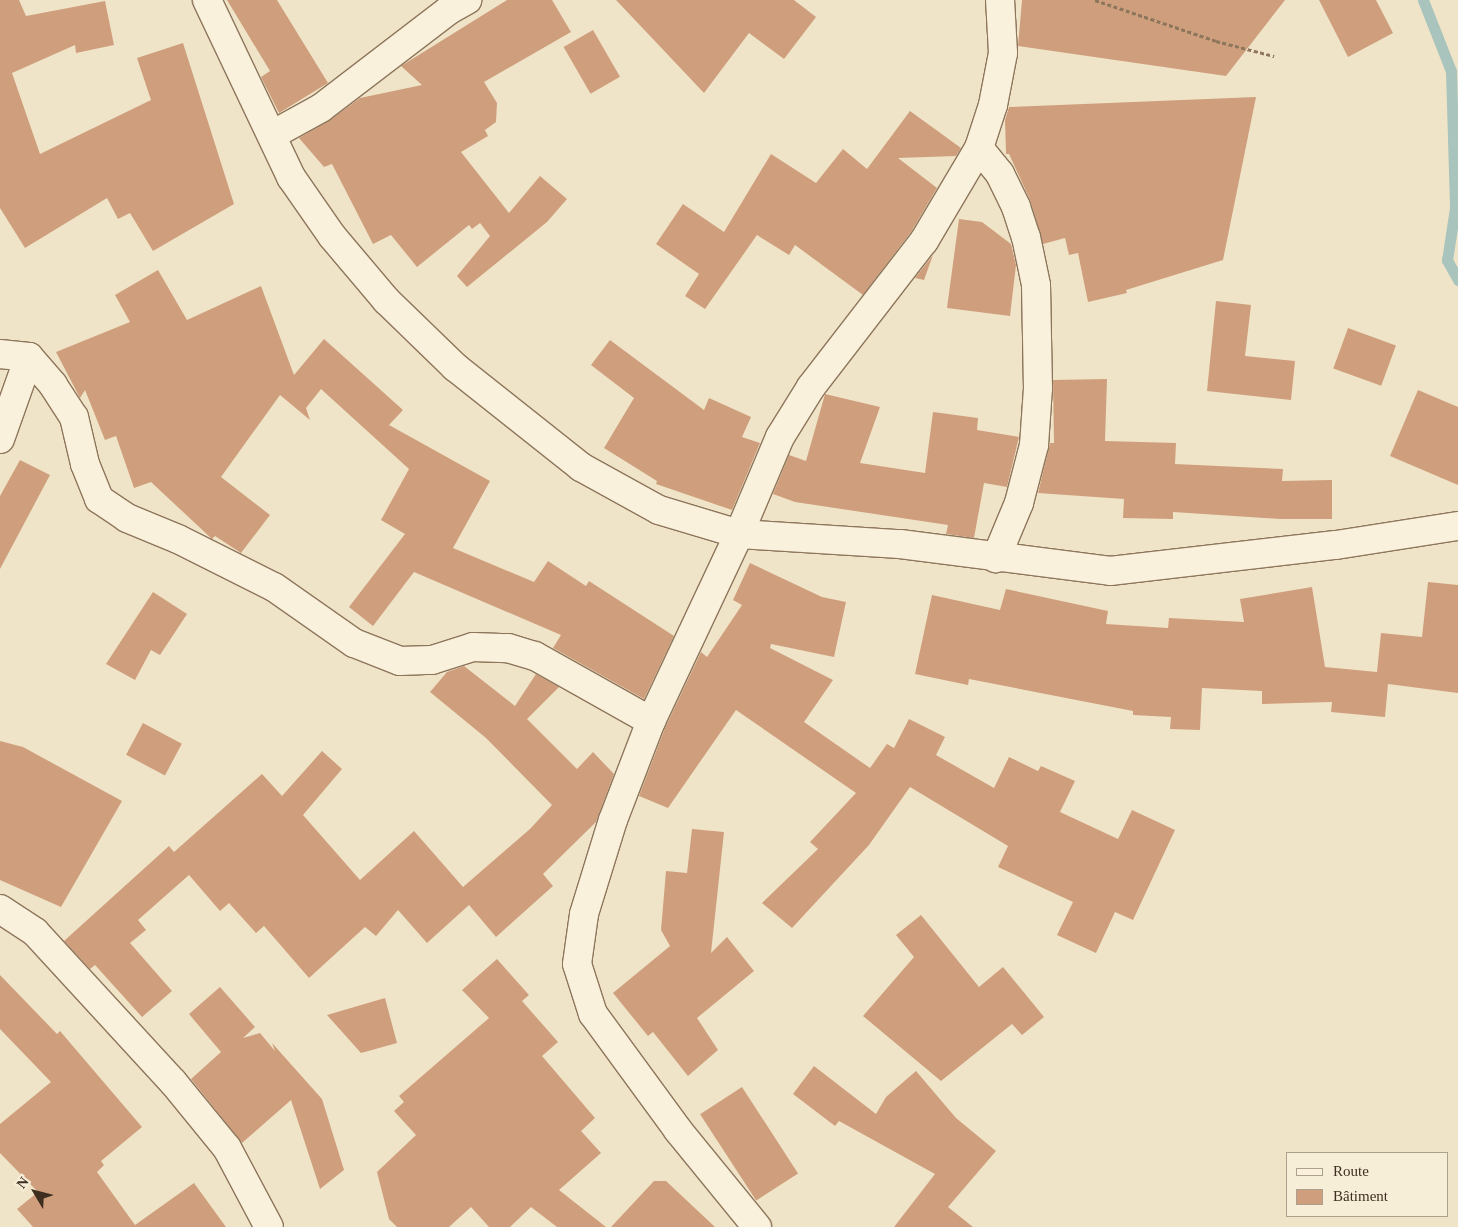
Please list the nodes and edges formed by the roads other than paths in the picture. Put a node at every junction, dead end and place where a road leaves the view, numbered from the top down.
1 (207, 0) edge
2 (467, 0) edge
3 (1000, 0) edge
4 (272, 135) junction
5 (979, 148) junction
6 (0, 354) edge
7 (29, 357) junction
8 (0, 439) edge
9 (1458, 526) edge
10 (740, 534) junction
11 (996, 558) junction
12 (651, 721) junction
13 (0, 909) edge
14 (268, 1227) edge
15 (757, 1227) edge

1 - 4 street
2 - 4 street
3 - 5 street
4 - 10 street
5 - 10 street
5 - 11 street
6 - 7 street
7 - 8 street
7 - 12 street
9 - 11 street
10 - 11 street
10 - 12 street
12 - 15 street
13 - 14 street

